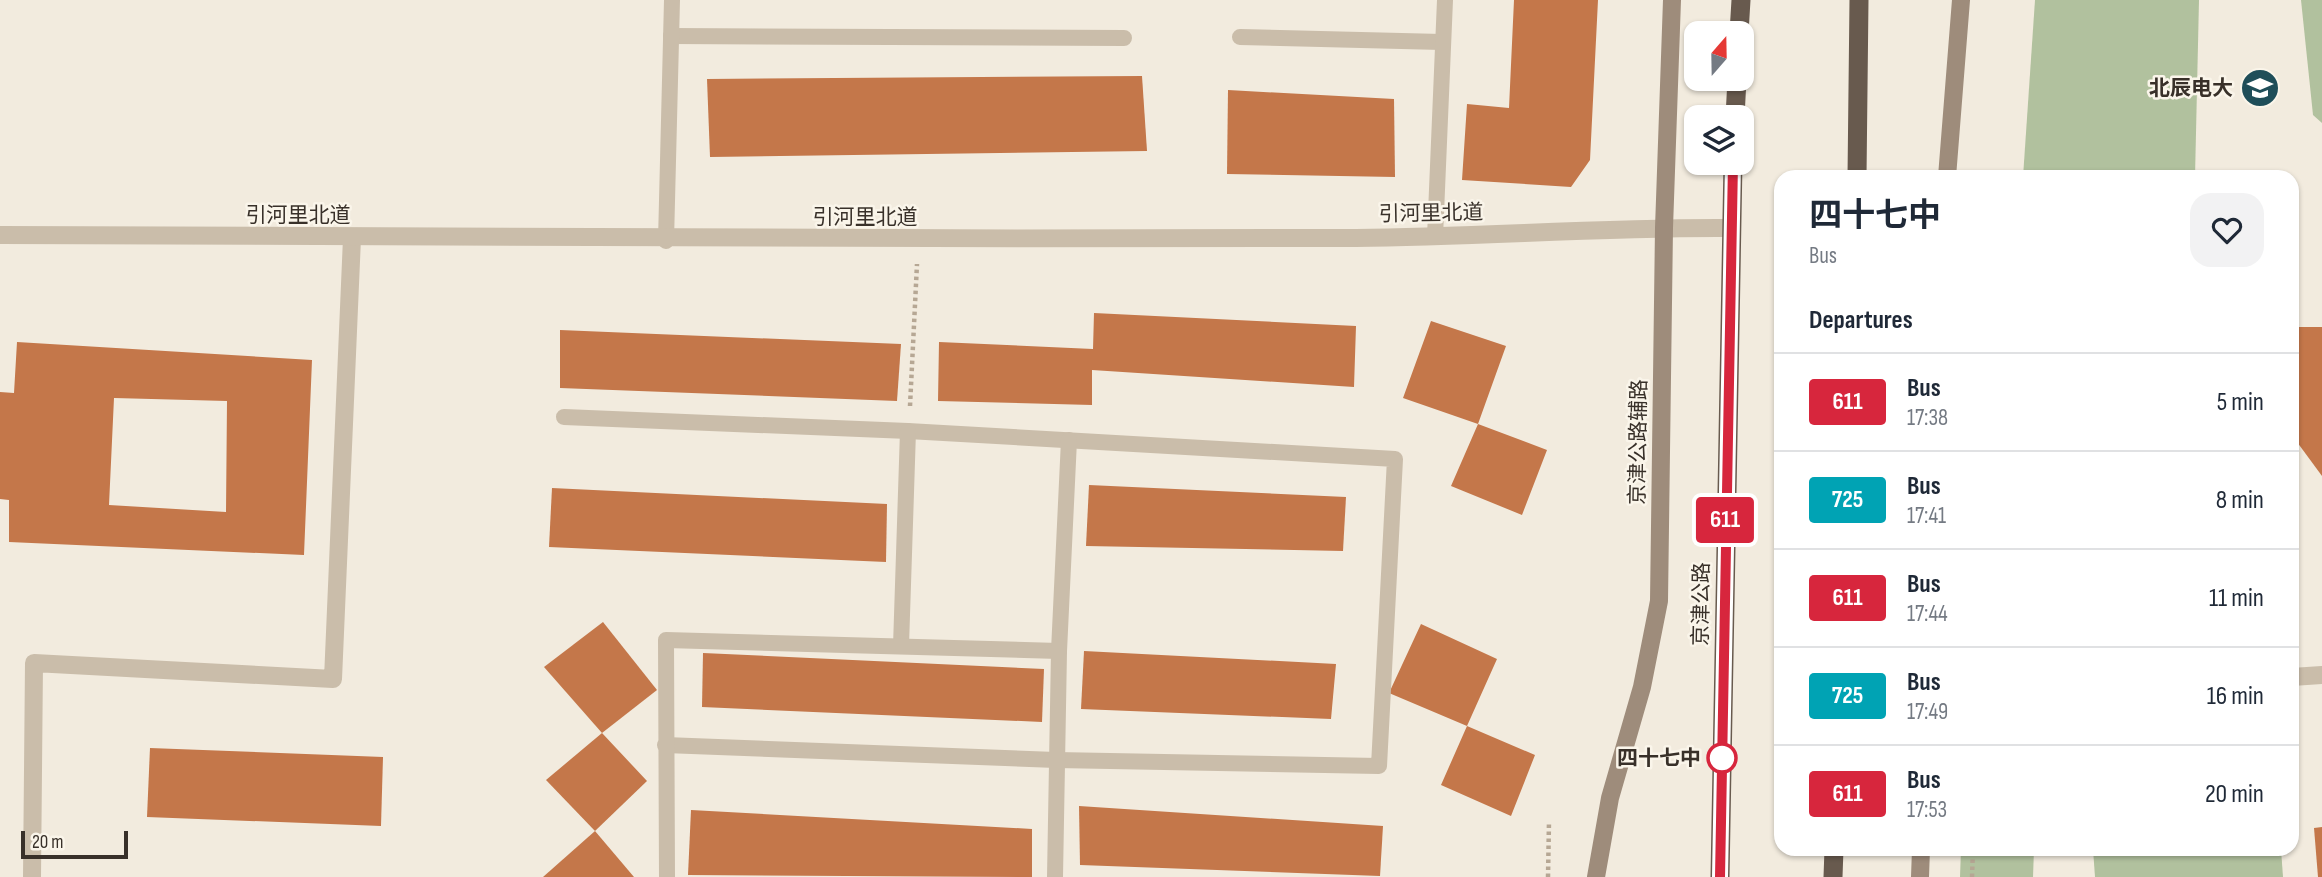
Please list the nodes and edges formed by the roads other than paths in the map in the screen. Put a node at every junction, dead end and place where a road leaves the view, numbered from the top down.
1 (672, 0) edge
2 (1445, 0) edge
3 (1672, 0) edge
4 (1741, 0) edge
5 (1860, 0) edge
6 (1961, 0) edge
7 (1740, 21) edge
8 (671, 36) junction
9 (1240, 37) dead end
10 (1124, 38) dead end
11 (1442, 42) junction
12 (1857, 170) edge
13 (1948, 170) edge
14 (1732, 175) edge
15 (1664, 228) junction
16 (1730, 228) junction
17 (0, 235) edge
18 (1435, 237) junction
19 (352, 238) junction
20 (666, 241) junction
21 (564, 417) dead end
22 (908, 431) junction
23 (1069, 440) junction
24 (901, 646) junction
25 (1059, 651) junction
26 (2322, 675) edge
27 (2299, 677) edge
28 (665, 745) junction
29 (1056, 760) junction
30 (1834, 856) edge
31 (1921, 856) edge
32 (32, 877) edge
33 (667, 877) edge
34 (1055, 877) edge
35 (1596, 877) edge
36 (1720, 877) edge
37 (1833, 877) edge
38 (1920, 877) edge

1 - 8 lane
2 - 11 lane
3 - 15 main road, 京津公路辅路
4 - 7 highway
5 - 12 highway
6 - 13 main road
8 - 10 lane
8 - 20 lane
9 - 11 lane
11 - 18 lane
14 - 16 highway, 京津公路
15 - 16 street, 引河里北道
15 - 18 street, 引河里北道
15 - 35 main road, 京津公路辅路
16 - 36 highway, 京津公路
17 - 19 street, 引河里北道
18 - 20 street, 引河里北道
19 - 20 street, 引河里北道
19 - 32 street
21 - 22 lane
22 - 23 lane
22 - 24 lane
23 - 25 lane
23 - 29 lane
24 - 25 lane
24 - 28 lane
25 - 29 lane
26 - 27 street
28 - 29 lane
28 - 33 lane
29 - 34 lane
30 - 37 highway
31 - 38 main road

